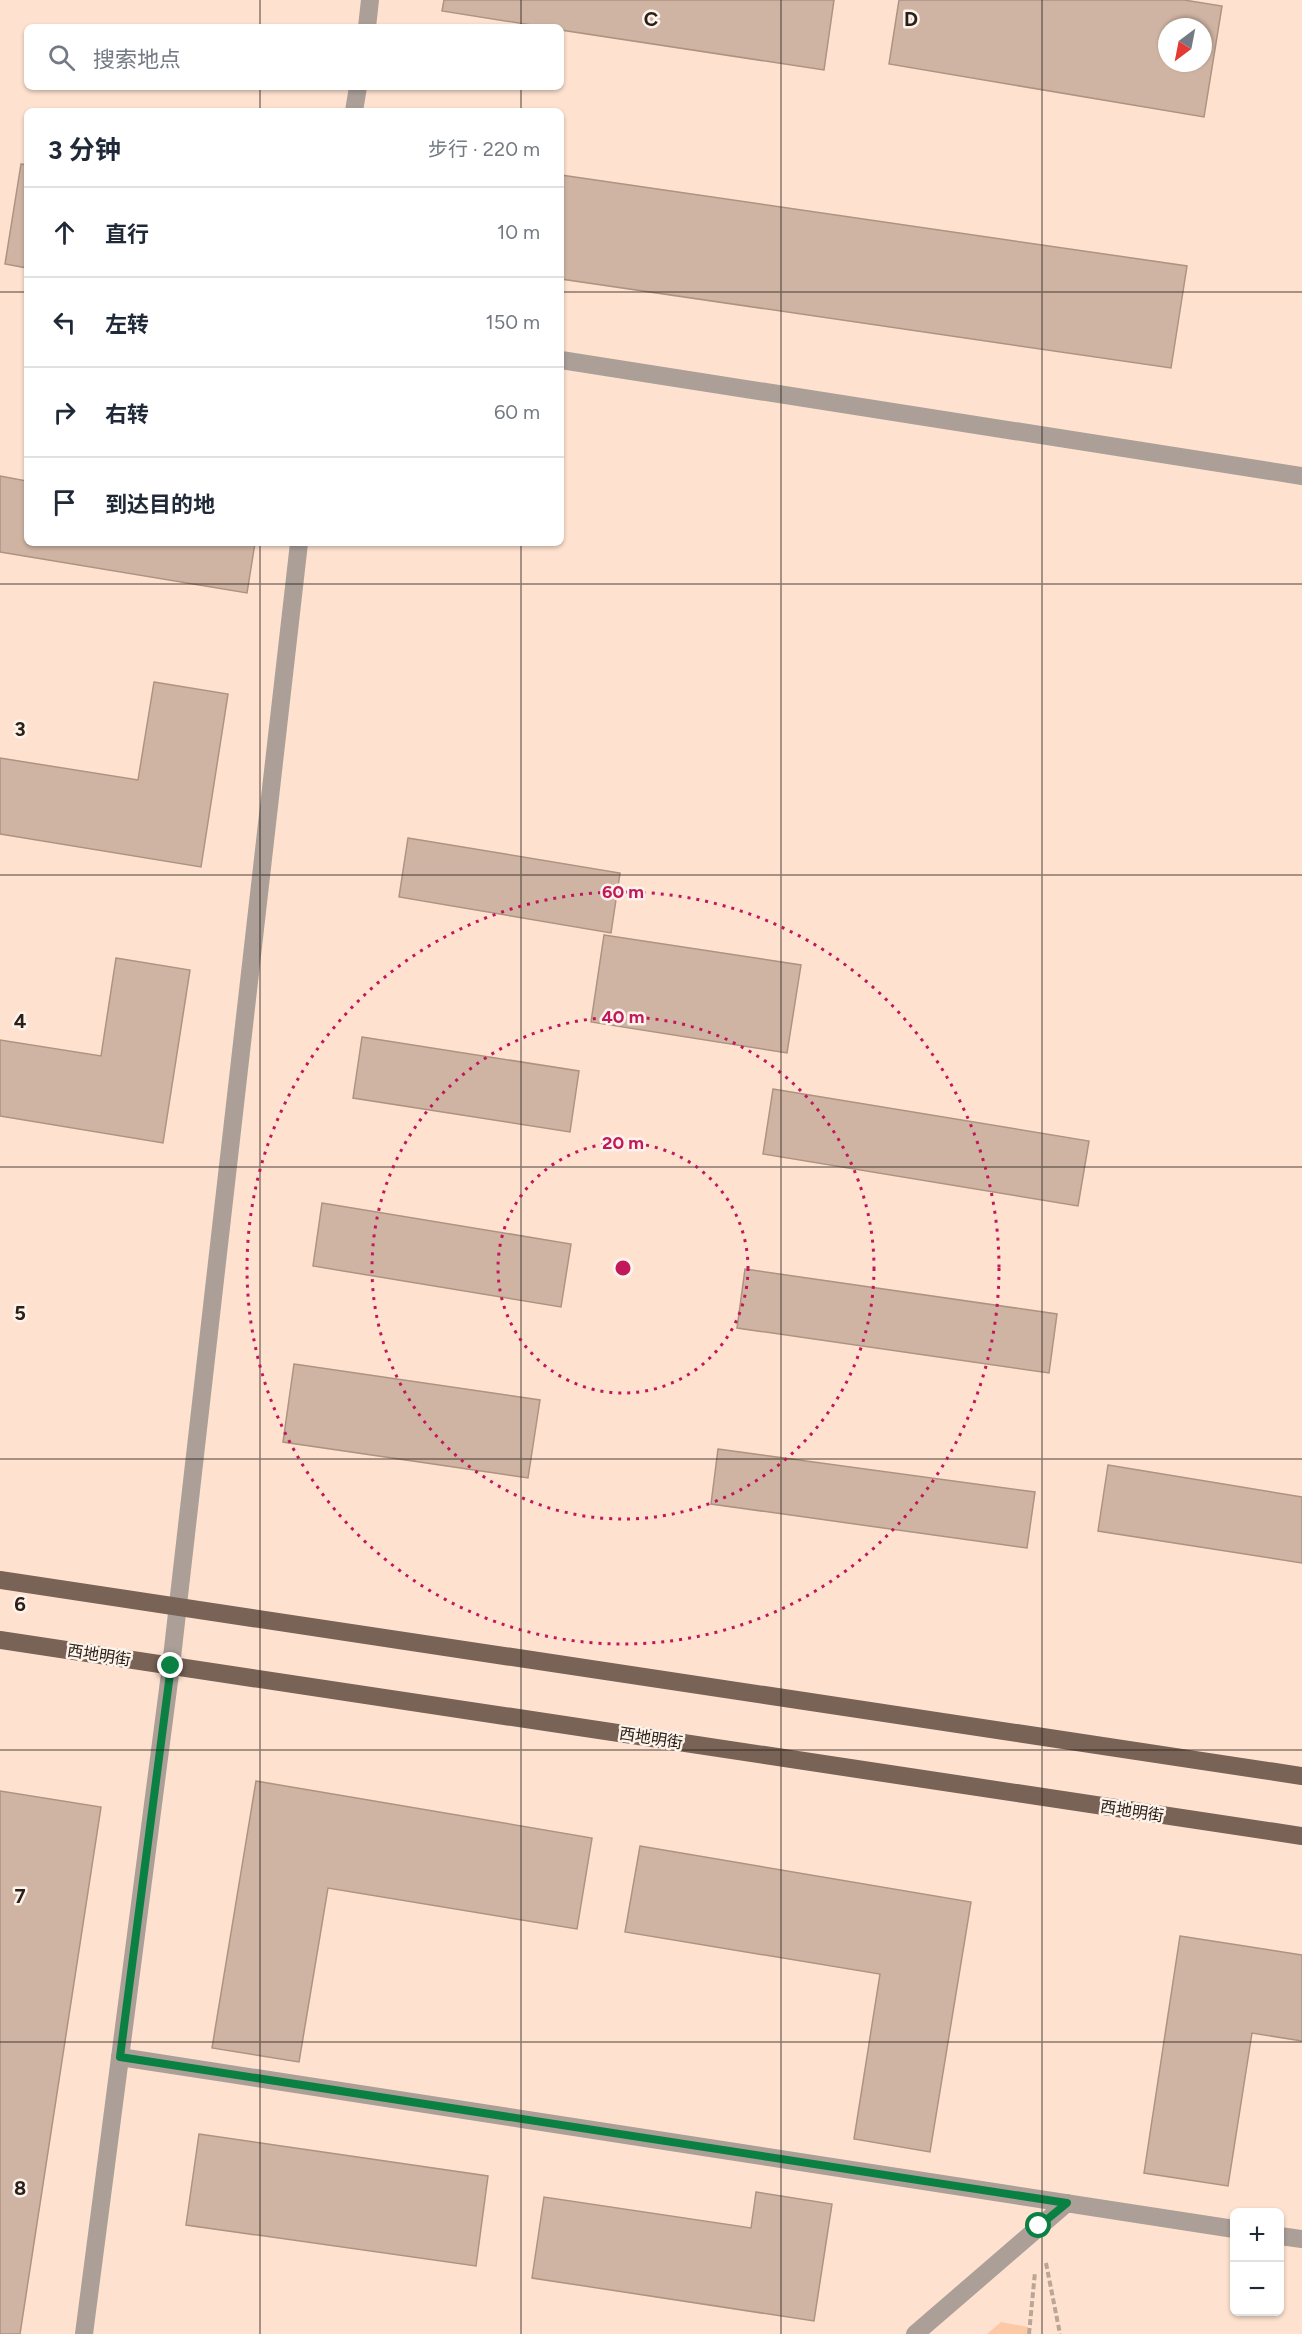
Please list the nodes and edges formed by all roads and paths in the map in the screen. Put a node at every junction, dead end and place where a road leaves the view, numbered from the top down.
1 (370, 0) edge
2 (366, 24) edge
3 (358, 90) edge
4 (354, 108) edge
5 (564, 360) edge
6 (1302, 476) edge
7 (299, 546) edge
8 (0, 1580) edge
9 (0, 1640) edge
10 (171, 1666) junction
11 (1302, 1776) edge
12 (1302, 1836) edge
13 (120, 2057) junction
14 (1067, 2203) junction
15 (1039, 2226) junction
16 (1230, 2228) edge
17 (1284, 2237) edge
18 (1302, 2239) edge
19 (84, 2334) edge
20 (915, 2334) edge
21 (1029, 2334) edge
22 (1060, 2334) edge

1 - 2 street
3 - 4 street
5 - 6 street
7 - 10 street
8 - 11 main road
9 - 10 main road, 西地明街
10 - 12 main road, 西地明街
10 - 13 street
13 - 14 street
13 - 19 street
14 - 15 street
14 - 16 street
15 - 20 street
15 - 21 path
15 - 22 path
17 - 18 street

